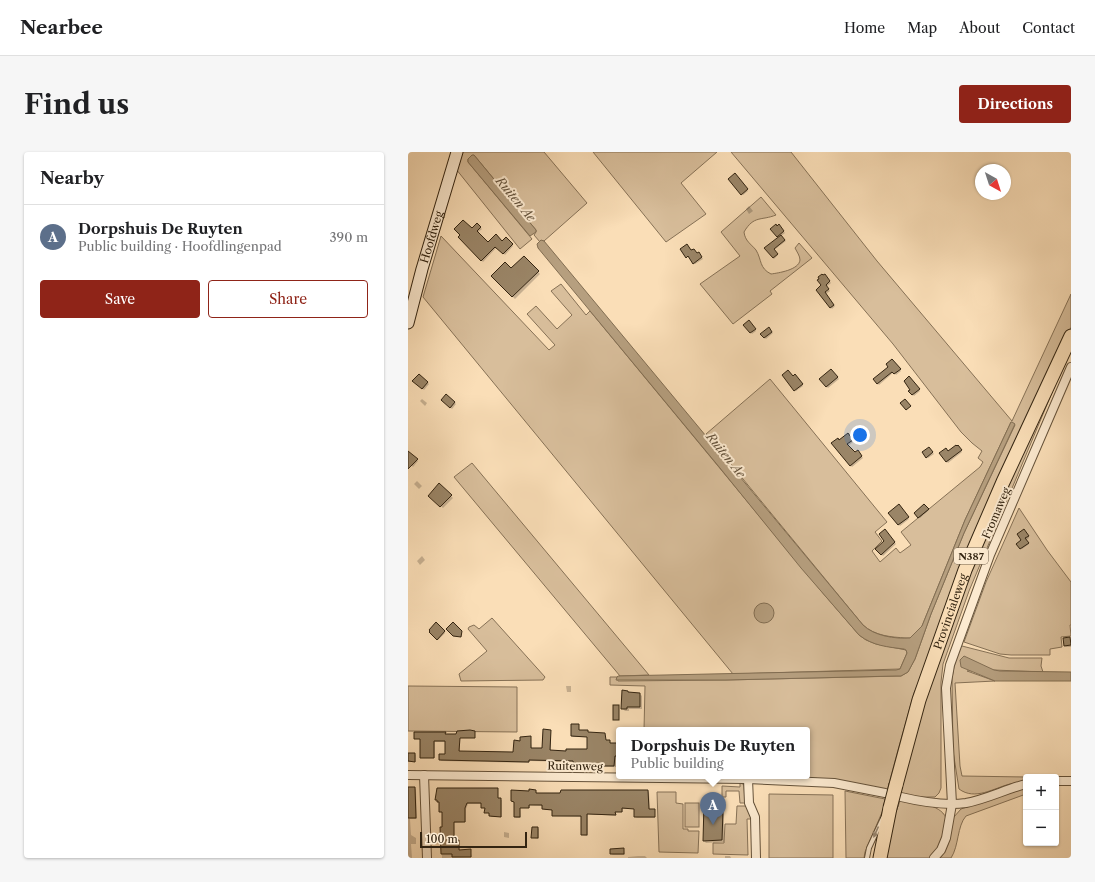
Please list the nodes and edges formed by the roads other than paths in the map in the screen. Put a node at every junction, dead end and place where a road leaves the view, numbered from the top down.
1 (457, 152) edge
2 (408, 323) edge
3 (1071, 336) edge
4 (1071, 367) edge
5 (408, 775) edge
6 (424, 775) junction
7 (616, 777) edge
8 (748, 779) joint
9 (1059, 781) edge
10 (1071, 781) edge
11 (1023, 785) edge
12 (885, 793) dead end
13 (901, 797) dead end
14 (952, 804) junction
15 (890, 808) junction
16 (427, 858) edge
17 (756, 858) edge
18 (867, 858) edge
19 (880, 858) edge
20 (934, 858) edge

1 - 2 main road, Hoofdweg
3 - 15 highway, Provincialeweg / N387, bridge
4 - 14 street, Fromaweg
5 - 6 street, Ruitenweg
6 - 7 street, Ruitenweg
6 - 16 street
8 - 12 street, Ruitenweg
8 - 17 street
9 - 10 street
11 - 14 street
13 - 14 street
14 - 20 street, Fromaweg
15 -> 18 lane
15 - 19 highway, N387

